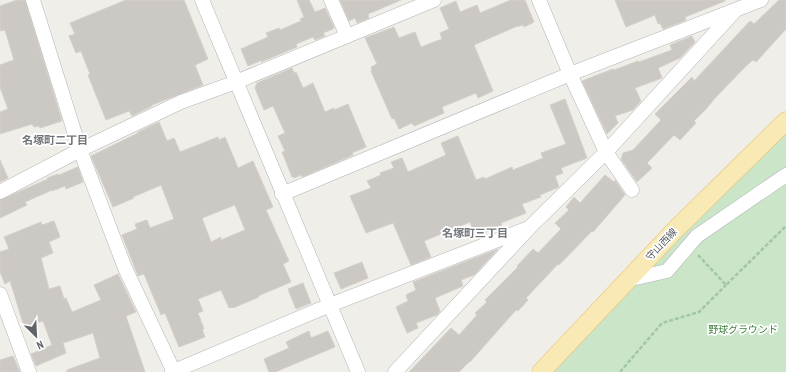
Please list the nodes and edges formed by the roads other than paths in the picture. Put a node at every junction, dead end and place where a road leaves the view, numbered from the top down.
1 (33, 0) edge
2 (202, 0) edge
3 (331, 0) edge
4 (434, 0) edge
5 (539, 0) edge
6 (760, 0) edge
7 (737, 9) junction
8 (346, 36) junction
9 (570, 74) junction
10 (236, 82) junction
11 (786, 122) edge
12 (80, 150) junction
13 (606, 152) junction
14 (786, 176) edge
15 (632, 190) dead end
16 (0, 192) edge
17 (282, 194) junction
18 (530, 227) junction
19 (627, 280) junction
20 (0, 294) edge
21 (330, 305) junction
22 (29, 372) edge
23 (173, 372) edge
24 (358, 372) edge
25 (395, 372) edge
26 (541, 372) edge

1 - 12 street
2 - 10 street
3 - 8 street
4 - 8 street
5 - 9 street
6 - 7 street
7 - 9 street
7 - 13 street
8 - 10 street
9 - 13 street
9 - 17 street
10 - 12 street
10 - 17 street
11 - 19 main road, 守山西線
12 - 16 street
12 - 23 street
13 - 15 street
13 - 18 street
14 - 19 street
17 - 21 street
18 - 21 street
18 - 25 street
19 - 26 main road, 守山西線
20 - 22 street
21 - 23 street
21 - 24 street

